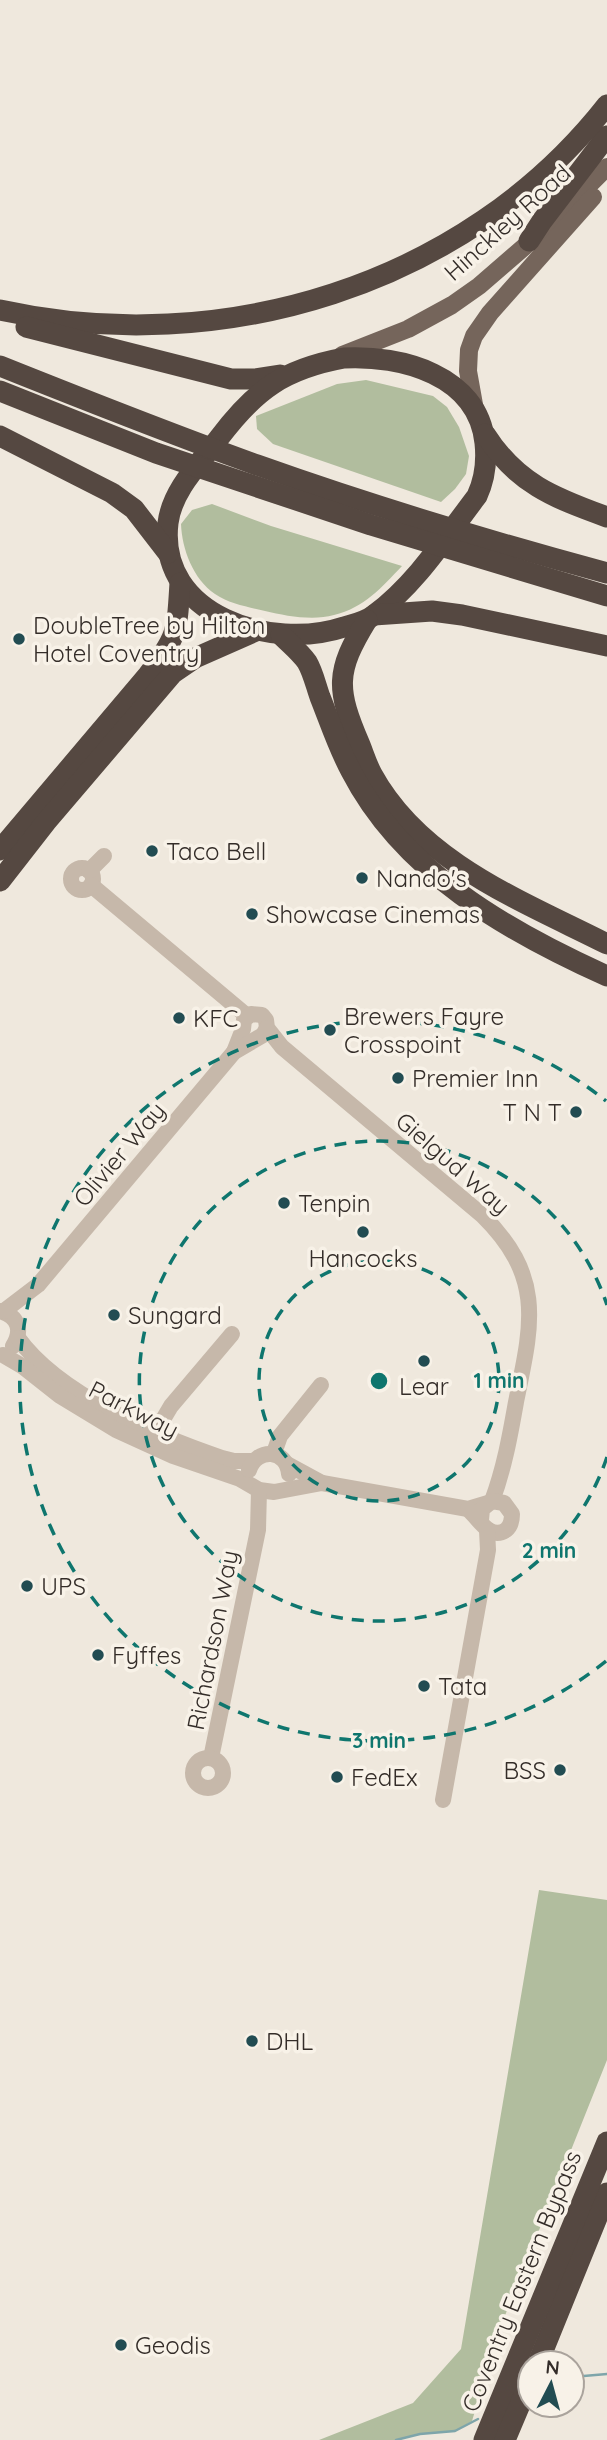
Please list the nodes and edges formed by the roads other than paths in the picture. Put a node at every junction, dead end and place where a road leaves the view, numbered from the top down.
1 (607, 104) edge
2 (607, 136) edge
3 (607, 167) edge
4 (607, 182) edge
5 (528, 241) junction
6 (0, 310) edge
7 (0, 320) edge
8 (323, 362) junction
9 (0, 366) edge
10 (288, 374) junction
11 (0, 391) edge
12 (475, 410) junction
13 (484, 433) junction
14 (0, 436) edge
15 (607, 517) edge
16 (168, 553) junction
17 (607, 573) edge
18 (180, 583) junction
19 (607, 596) edge
20 (371, 617) junction
21 (256, 631) junction
22 (281, 635) junction
23 (607, 646) edge
24 (0, 850) edge
25 (104, 856) dead end
26 (0, 881) edge
27 (607, 944) edge
28 (607, 976) edge
29 (254, 1030) junction
30 (38, 1285) junction
31 (2, 1311) edge
32 (18, 1331) junction
33 (232, 1334) dead end
34 (1, 1355) edge
35 (321, 1385) dead end
36 (155, 1433) junction
37 (274, 1453) junction
38 (253, 1461) junction
39 (287, 1464) junction
40 (322, 1483) junction
41 (267, 1489) junction
42 (495, 1502) junction
43 (484, 1523) junction
44 (211, 1758) dead end
45 (443, 1800) dead end
46 (607, 2143) edge
47 (607, 2193) edge
48 (544, 2349) edge
49 (516, 2414) edge
50 (484, 2440) edge
51 (505, 2440) edge

1 - 6 highway
2 - 5 highway
3 - 5 main road, Hinckley Road
4 - 12 main road, Hinckley Road
5 - 8 main road, Hinckley Road
7 - 10 highway
8 - 10 highway
8 - 12 highway
9 - 17 highway
10 - 16 highway
11 - 19 highway
12 - 13 highway
13 - 15 highway
13 - 20 highway
14 - 16 highway
16 - 18 highway
18 - 21 highway
18 - 24 highway
20 - 22 highway
20 - 23 highway
20 - 27 highway
21 - 22 highway
21 - 26 highway
22 - 28 highway
25 - 29 street, Gielgud Way
29 - 30 street, Olivier Way
29 - 42 street, Gielgud Way
30 - 31 street, Olivier Way
30 - 32 street, Olivier Way
31 - 32 street, Parkway
32 - 34 street, Olivier Way
32 - 36 street, Parkway
33 - 36 street
34 - 41 street, Parkway
35 - 37 street
36 - 38 street, Parkway
37 - 38 street
37 - 39 street
38 - 41 street
39 - 40 street
39 - 41 street
40 - 41 street
40 - 43 street
41 - 44 street, Richardson Way
42 - 43 street
42 - 43 street, Gielgud Way
43 - 45 street
46 - 50 highway, Coventry Eastern Bypass
47 - 48 highway, Coventry Eastern Bypass
49 - 51 highway, Coventry Eastern Bypass

